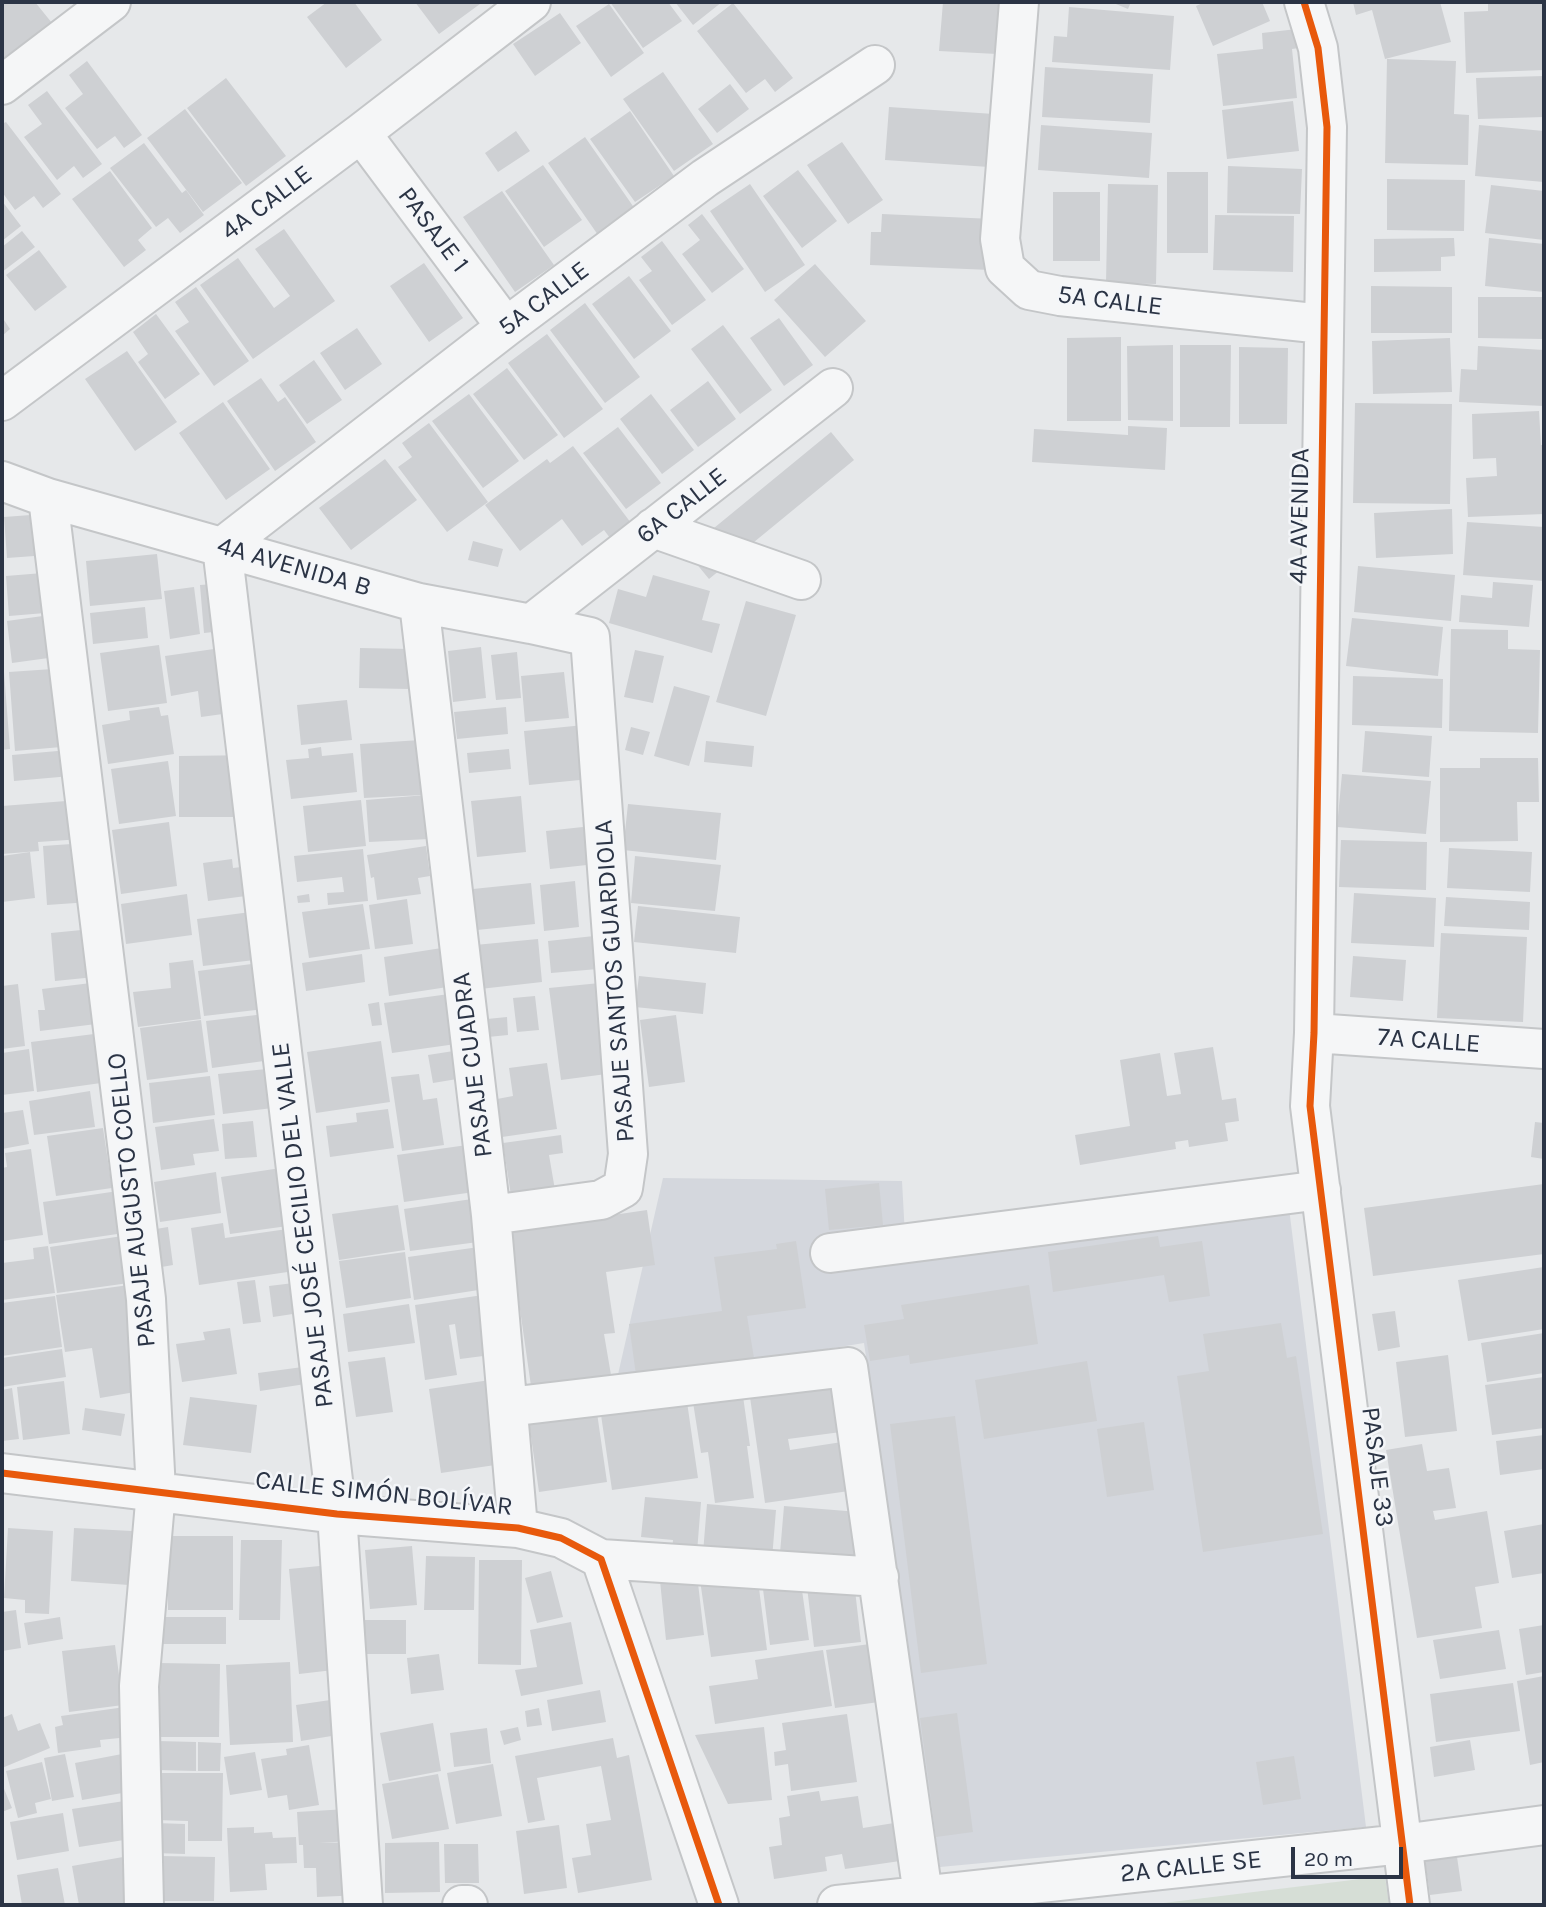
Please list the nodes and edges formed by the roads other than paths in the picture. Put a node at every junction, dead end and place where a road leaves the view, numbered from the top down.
1 (111, 2) edge
2 (531, 2) edge
3 (1019, 2) edge
4 (1304, 2) edge
5 (875, 65) dead end
6 (2, 85) edge
7 (361, 133) junction
8 (1323, 324) junction
9 (506, 327) junction
10 (833, 388) dead end
11 (2, 401) edge
12 (2, 481) edge
13 (48, 498) junction
14 (653, 528) junction
15 (222, 547) junction
16 (801, 580) dead end
17 (419, 604) junction
18 (531, 624) junction
19 (590, 638) joint
20 (1314, 1033) junction
21 (1544, 1040) edge
22 (1544, 1049) edge
23 (1321, 1190) junction
24 (491, 1215) junction
25 (830, 1253) dead end
26 (508, 1407) junction
27 (2, 1473) edge
28 (156, 1491) junction
29 (337, 1514) junction
30 (518, 1528) junction
31 (601, 1559) junction
32 (879, 1577) junction
33 (1544, 1825) edge
34 (1402, 1844) junction
35 (923, 1895) junction
36 (144, 1905) edge
37 (363, 1905) edge
38 (462, 1905) edge
39 (468, 1905) edge
40 (719, 1905) edge
41 (837, 1905) edge
42 (1409, 1905) edge

1 - 6 street
2 - 7 street, 4A CALLE
3 - 8 street, 5A CALLE
4 - 8 street, 4A AVENIDA
5 - 9 street, 5A CALLE
7 - 9 street, PASAJE 1
7 - 11 street, 4A CALLE
8 - 20 street, 4A AVENIDA
9 - 15 street, 5A CALLE
10 - 14 street, 6A CALLE
12 - 13 street, 4A AVENIDA B
13 - 15 street, 4A AVENIDA B
13 - 28 street, PASAJE AUGUSTO COELLO
14 - 16 street
14 - 18 street, 6A CALLE
15 - 17 street, 4A AVENIDA B
15 - 29 street, PASAJE JOSÉ CECILIO DEL VALLE
17 - 18 street, 4A AVENIDA B
17 - 24 street, PASAJE CUADRA
18 - 19 street, 4A AVENIDA B
19 - 24 street, PASAJE SANTOS GUARDIOLA
20 - 22 street, 7A CALLE
20 - 23 street, PASAJE 33
21 - 22 street
23 - 25 street
23 - 34 street, PASAJE 33
24 - 26 street, PASAJE CUADRA
26 - 30 street, PASAJE CUADRA
26 - 32 street
27 - 28 street, CALLE SIMÓN BOLÍVAR
28 - 29 street, CALLE SIMÓN BOLÍVAR
28 - 36 street, PASAJE AUGUSTO COELLO
29 - 30 street, CALLE SIMÓN BOLÍVAR
29 - 37 street, PASAJE JOSÉ CECILIO DEL VALLE
30 - 31 street, CALLE SIMÓN BOLÍVAR
31 - 32 street
31 - 40 street
32 - 35 street
33 - 34 street, 2A CALLE SE
34 - 35 street, 2A CALLE SE
34 - 42 street, PASAJE 33
35 - 41 street, 2A CALLE SE
38 - 39 street

